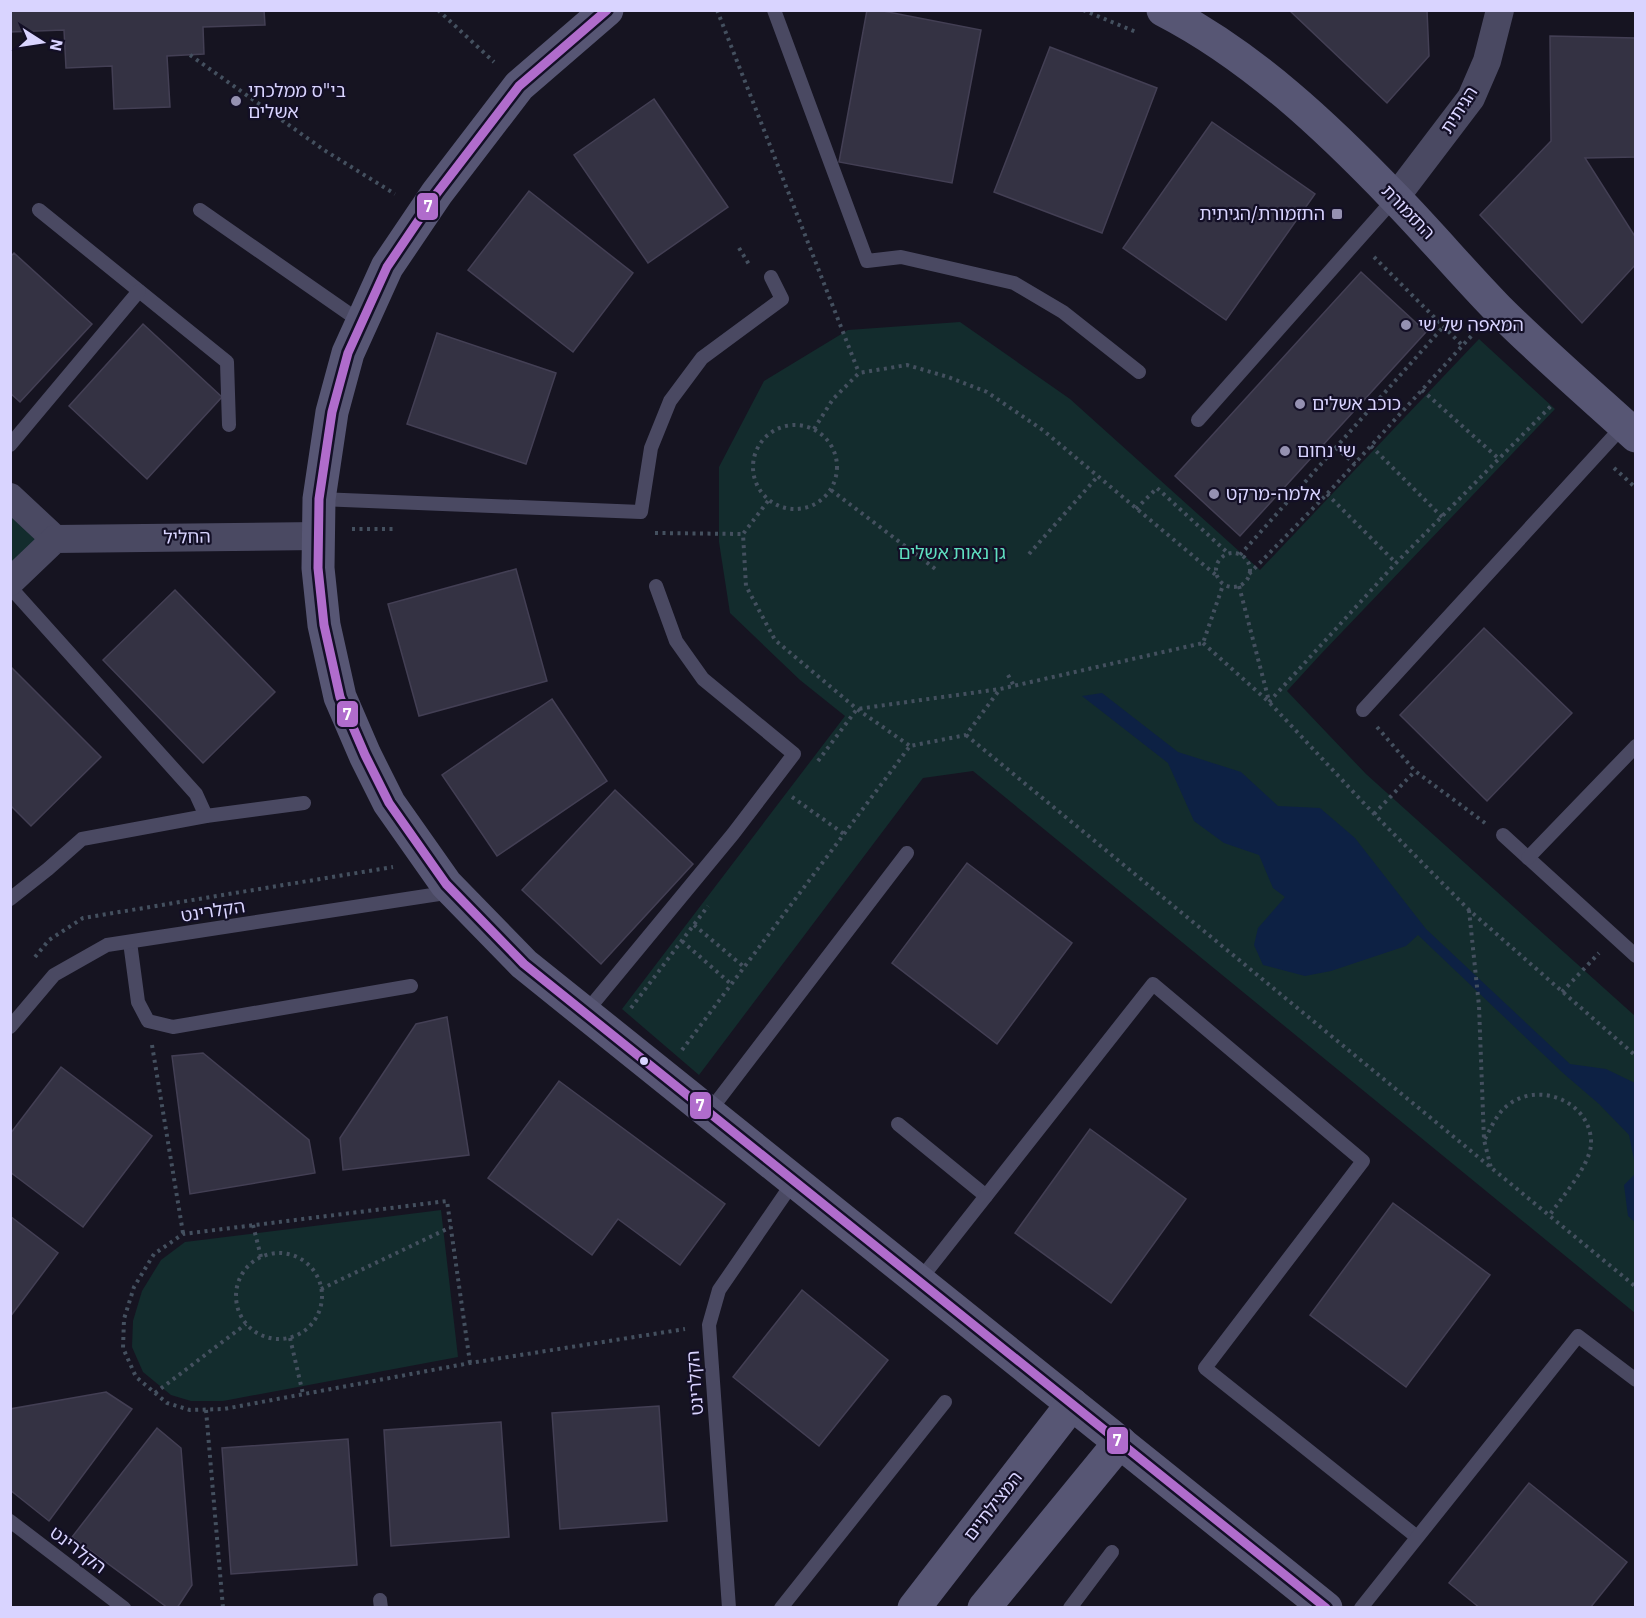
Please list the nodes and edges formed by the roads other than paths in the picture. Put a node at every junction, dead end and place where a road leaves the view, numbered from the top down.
1 (607, 10) edge
2 (774, 10) edge
3 (1163, 10) edge
4 (1500, 10) edge
5 (1402, 205) junction
6 (39, 210) dead end
7 (200, 210) dead end
8 (771, 277) dead end
9 (139, 291) junction
10 (361, 322) junction
11 (1139, 372) dead end
12 (1198, 420) dead end
13 (229, 425) dead end
14 (1630, 430) edge
15 (10, 445) edge
16 (10, 497) edge
17 (319, 499) junction
18 (318, 536) junction
19 (55, 539) junction
20 (10, 582) edge
21 (656, 586) dead end
22 (10, 587) edge
23 (1363, 710) road end
24 (1635, 746) edge
25 (304, 803) dead end
26 (206, 816) junction
27 (1503, 835) road end
28 (907, 853) dead end
29 (1528, 858) junction
30 (453, 892) junction
31 (10, 898) edge
32 (130, 942) junction
33 (1635, 956) edge
34 (411, 986) dead end
35 (586, 1012) junction
36 (10, 1027) edge
37 (709, 1112) junction
38 (898, 1124) dead end
39 (794, 1181) junction
40 (986, 1196) junction
41 (919, 1281) junction
42 (1635, 1380) edge
43 (945, 1402) dead end
44 (1072, 1404) junction
45 (1120, 1442) junction
46 (10, 1521) edge
47 (1417, 1537) junction
48 (1112, 1552) dead end
49 (124, 1608) edge
50 (729, 1608) edge
51 (782, 1608) edge
52 (914, 1608) edge
53 (984, 1608) edge
54 (1070, 1608) edge
55 (1326, 1608) edge
56 (1360, 1608) edge

1 - 10 street
2 - 11 lane
3 - 5 street, התזמורת
4 - 5 street, הגיתית
5 - 12 lane
5 - 14 street, התזמורת
6 - 9 lane
7 - 10 lane
8 - 17 lane
9 - 13 lane
9 - 15 lane
10 - 17 street
14 - 23 lane
16 - 19 street
17 - 18 street
18 - 19 street, החליל
18 - 30 street
19 - 20 street
21 - 35 lane
22 - 26 lane
24 - 29 lane
25 - 26 lane
26 - 31 lane
27 - 29 lane
28 - 37 lane
29 - 33 lane
30 - 32 lane, הקלרינט
30 - 35 street
32 - 34 lane
32 - 36 lane, הקלרינט
35 - 37 street
37 - 39 street
38 - 40 lane
39 - 41 street
39 - 50 lane, הקלרינט
40 - 41 lane
40 - 47 lane
41 - 44 street
42 - 47 lane
43 - 51 lane
44 - 45 street
44 - 52 street, המצילתיים
45 - 53 street
45 - 55 street
46 - 49 lane, הקלרינט
47 - 56 lane
48 - 54 lane

